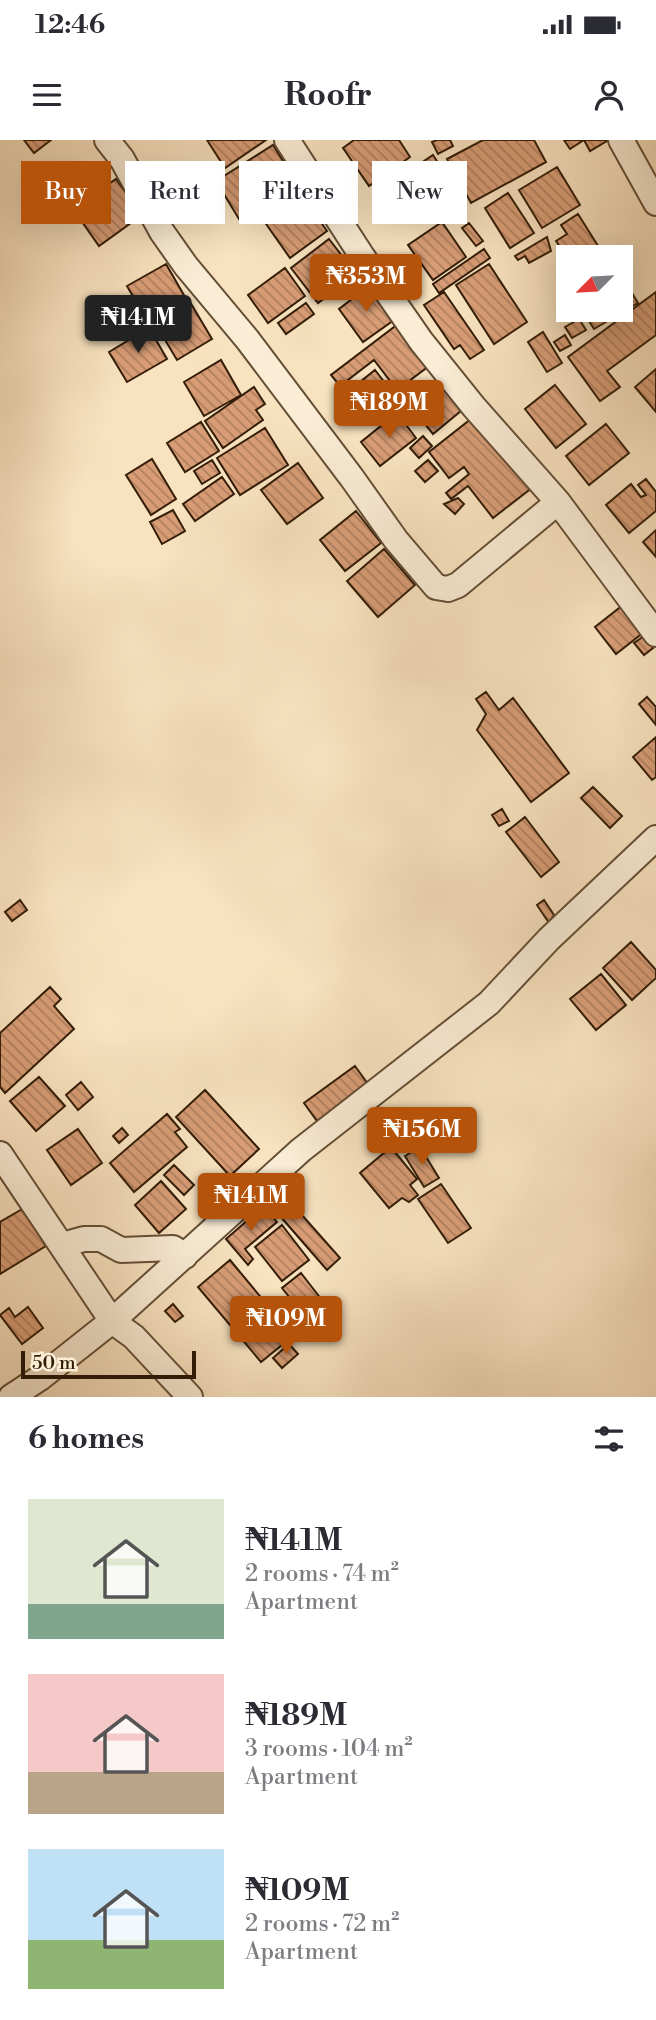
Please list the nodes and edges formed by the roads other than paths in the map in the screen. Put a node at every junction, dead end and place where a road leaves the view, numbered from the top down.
1 (107, 140) edge
2 (287, 140) edge
3 (621, 140) edge
4 (656, 203) edge
5 (558, 502) junction
6 (656, 634) edge
7 (656, 838) edge
8 (0, 1154) edge
9 (62, 1245) junction
10 (185, 1256) junction
11 (112, 1321) junction
12 (11, 1397) edge
13 (190, 1397) edge

1 - 5 street
2 - 5 street
3 - 4 street
5 - 6 street
7 - 10 street
8 - 9 street
9 - 10 street
9 - 11 street
10 - 11 street
11 - 12 street
11 - 13 street

